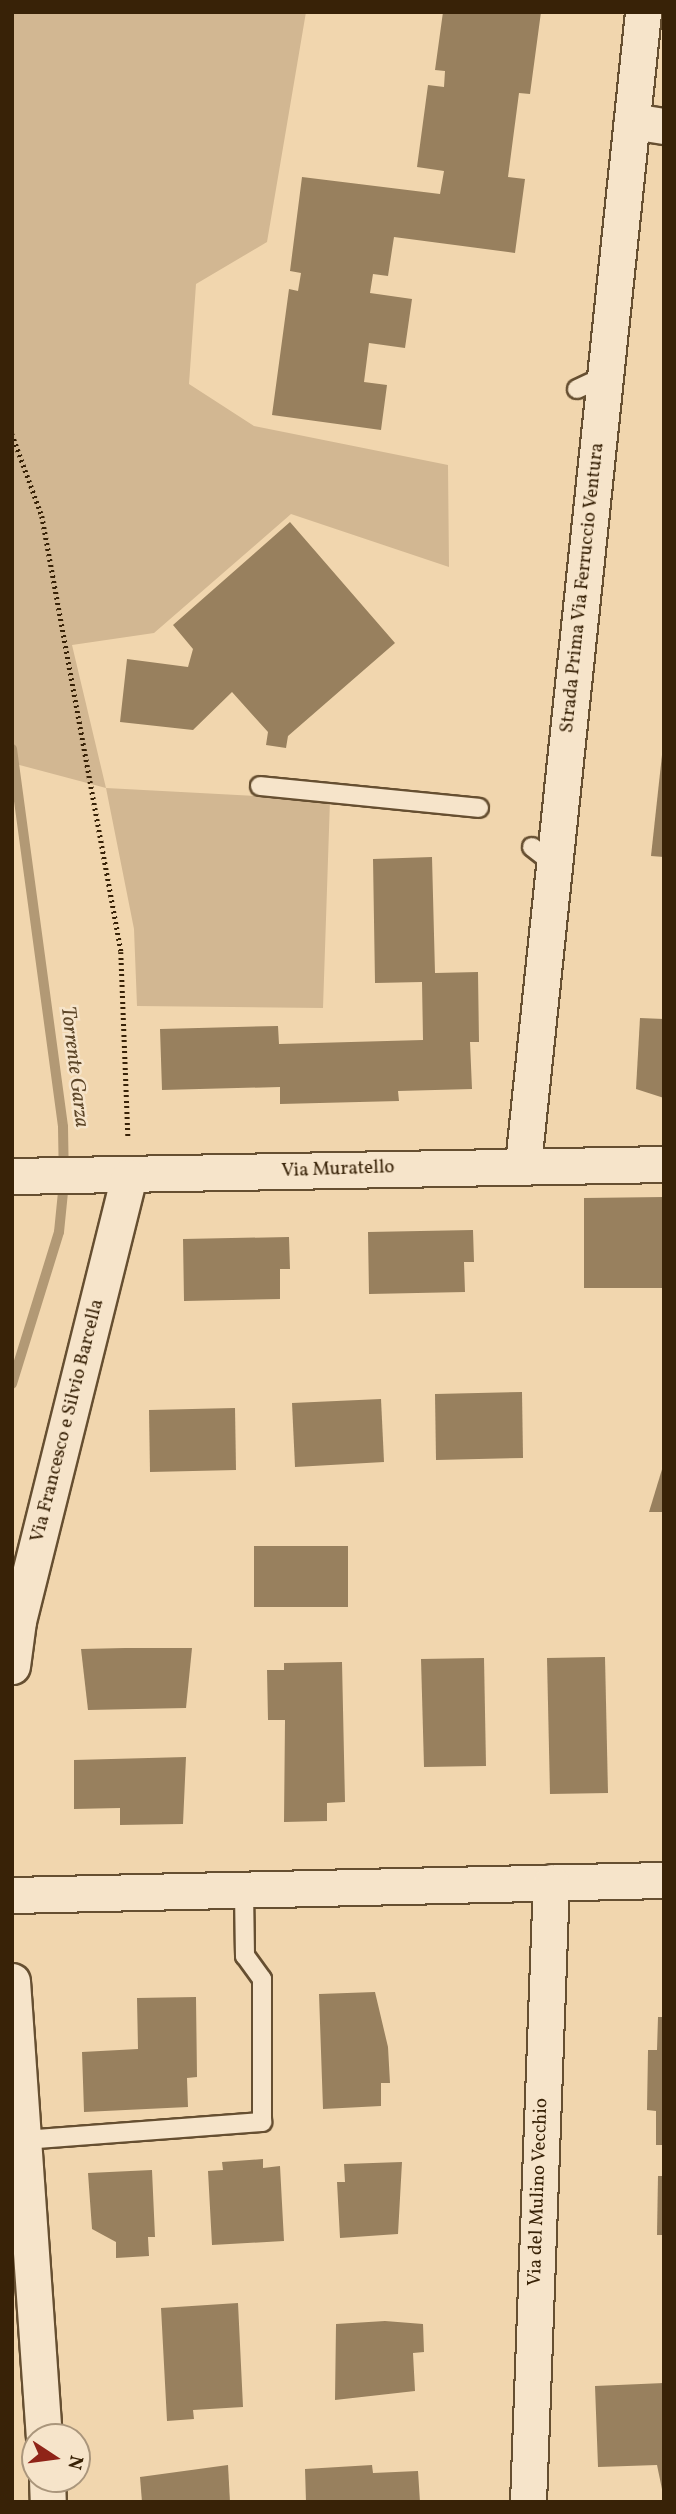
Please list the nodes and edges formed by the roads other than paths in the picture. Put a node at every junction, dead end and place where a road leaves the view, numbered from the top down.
1 (643, 12) edge
2 (648, 123) edge
3 (260, 786) dead end
4 (479, 808) dead end
5 (523, 1164) junction
6 (664, 1164) edge
7 (17, 1176) edge
8 (118, 1177) junction
9 (12, 1666) edge
10 (664, 1880) edge
11 (551, 1882) junction
12 (244, 1889) junction
13 (12, 1895) edge
14 (12, 1981) edge
15 (23, 2140) junction
16 (43, 2423) edge
17 (528, 2502) edge

1 - 2 street, Strada Prima Via Ferruccio Ventura
2 - 5 street, Strada Prima Via Ferruccio Ventura
3 - 4 lane
5 - 6 street, Via Muratello
5 - 8 street, Via Muratello
7 - 8 street, Via Muratello
8 - 9 street, Via Francesco e Silvio Barcella
10 - 11 street
11 - 12 street
11 - 17 street, Via del Mulino Vecchio
12 - 13 street
12 - 15 lane
14 - 15 street
15 - 16 street

